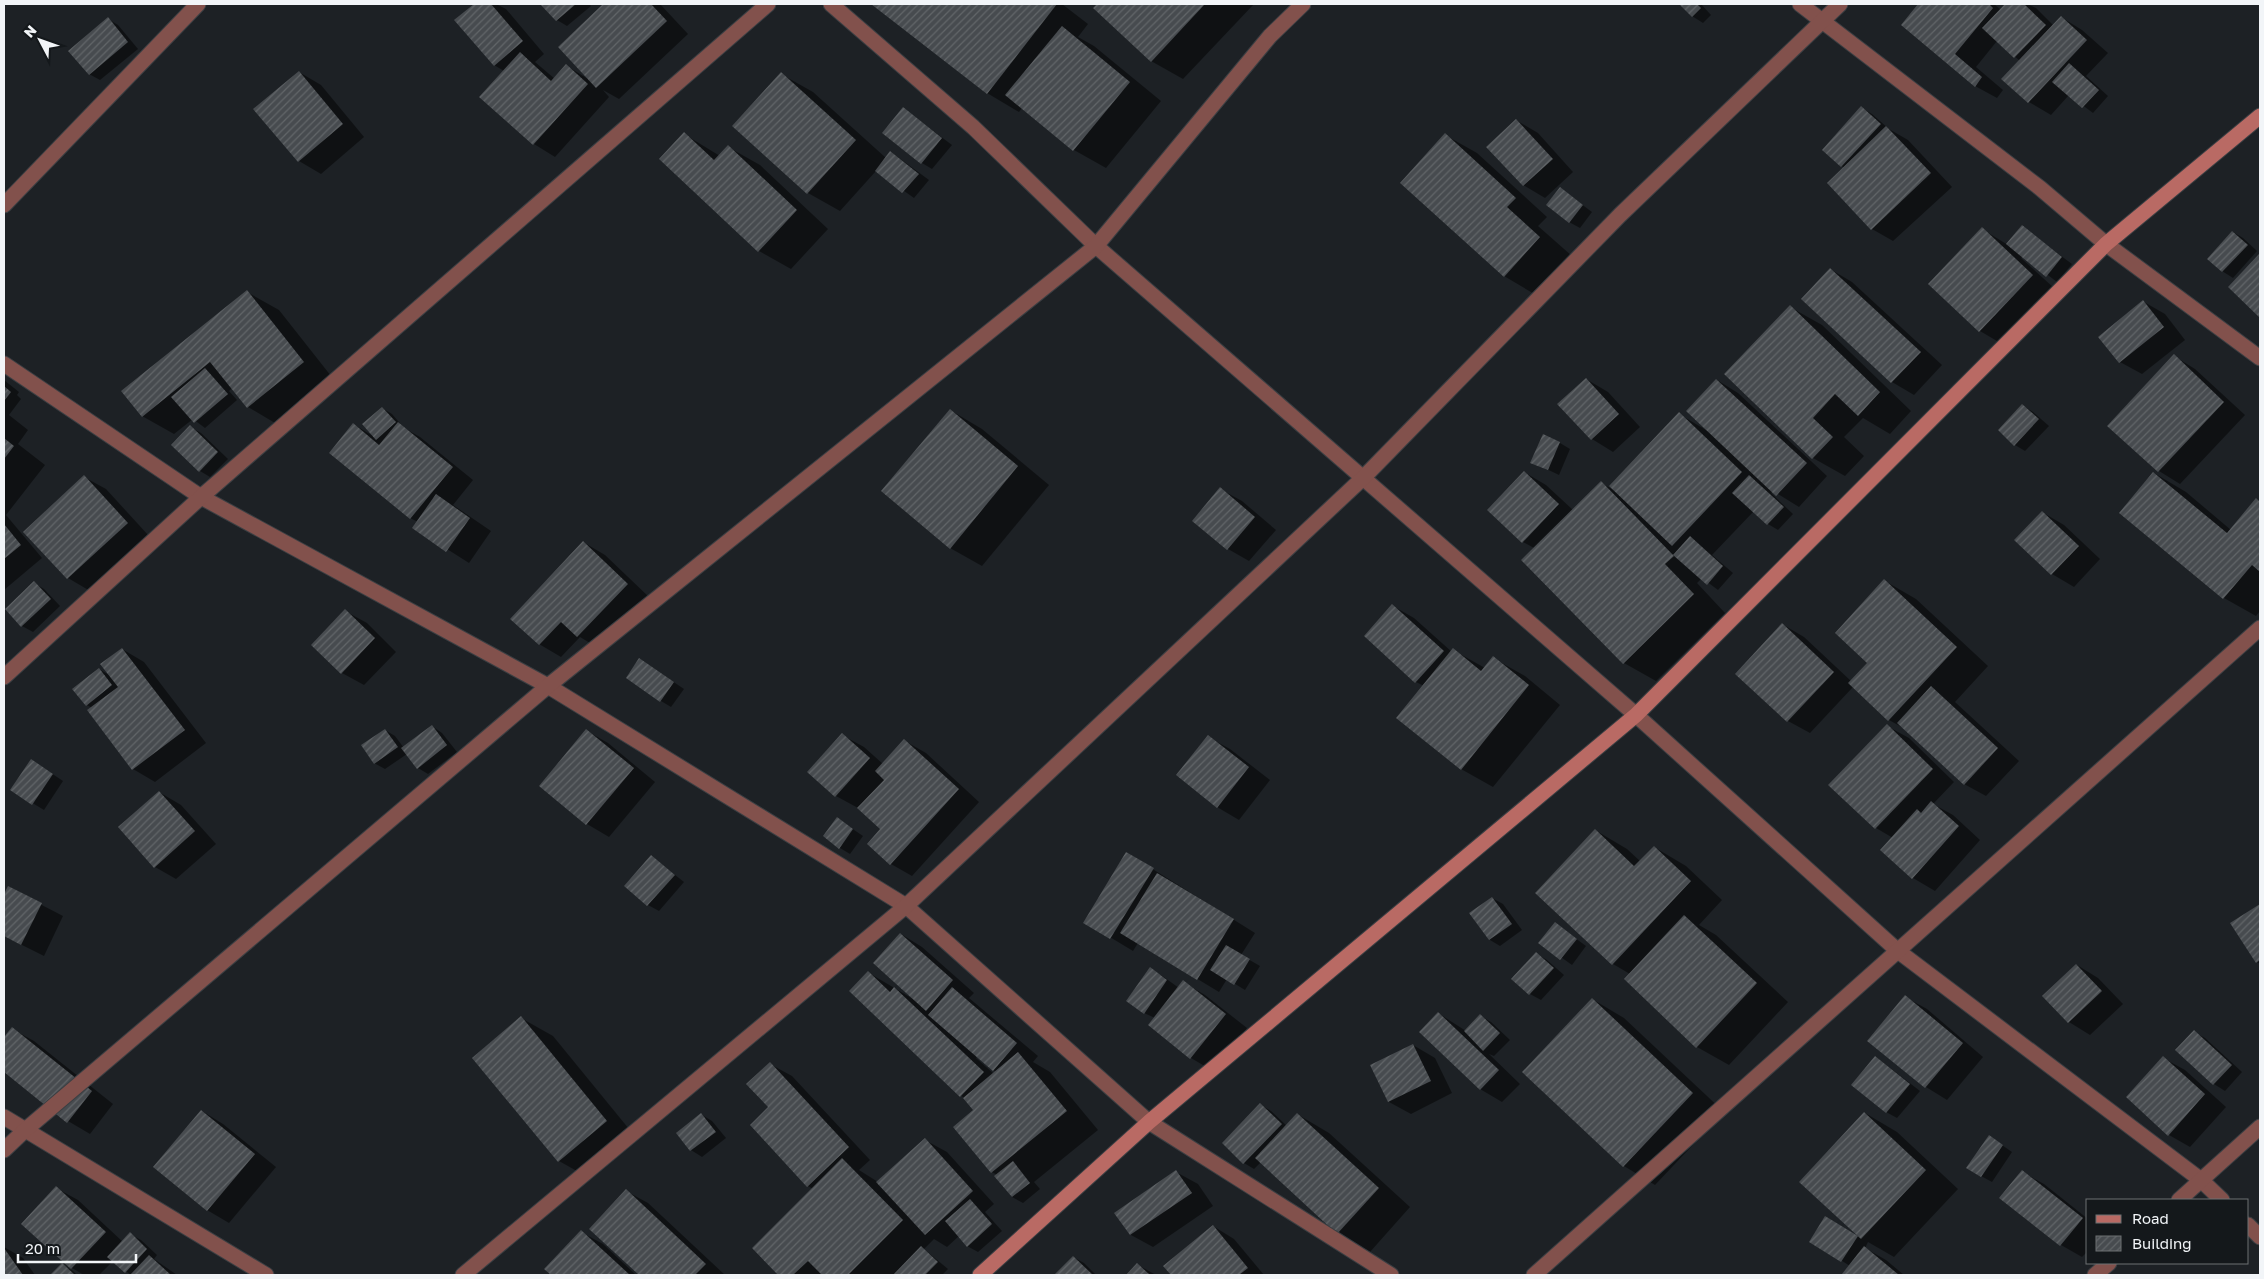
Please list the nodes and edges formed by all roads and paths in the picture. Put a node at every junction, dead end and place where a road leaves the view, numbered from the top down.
1 (198, 4) edge
2 (768, 4) edge
3 (831, 4) edge
4 (1303, 4) edge
5 (1800, 4) edge
6 (1840, 4) edge
7 (1821, 21) junction
8 (2260, 116) edge
9 (4, 205) edge
10 (2106, 244) junction
11 (1096, 246) junction
12 (2260, 358) edge
13 (4, 364) edge
14 (1364, 477) junction
15 (201, 497) junction
16 (2260, 628) edge
17 (4, 677) edge
18 (548, 686) junction
19 (1636, 715) junction
20 (906, 906) junction
21 (1898, 951) junction
22 (4, 1117) edge
23 (1149, 1122) junction
24 (2260, 1127) edge
25 (24, 1131) junction
26 (4, 1150) edge
27 (2201, 1180) junction
28 (2180, 1199) edge
29 (2221, 1199) edge
30 (2249, 1226) edge
31 (2260, 1237) edge
32 (2108, 1264) edge
33 (266, 1275) edge
34 (463, 1275) edge
35 (980, 1275) edge
36 (1391, 1275) edge
37 (1534, 1275) edge
38 (2095, 1275) edge

1 - 9 street
2 - 15 street
3 - 11 street
4 - 11 street
5 - 7 street
6 - 7 street
7 - 10 street
7 - 14 street
8 - 10 street
10 - 12 street
10 - 19 street
11 - 14 street
11 - 18 street
13 - 15 street
14 - 19 street
14 - 20 street
15 - 17 street
15 - 18 street
16 - 21 street
18 - 20 street
18 - 25 street
19 - 21 street
19 - 23 street
20 - 23 street
20 - 34 street
21 - 27 street
21 - 37 street
22 - 25 street
23 - 35 street
23 - 36 street
24 - 27 street
25 - 26 street
25 - 33 street
27 - 28 street
27 - 29 street
30 - 31 street
32 - 38 street

